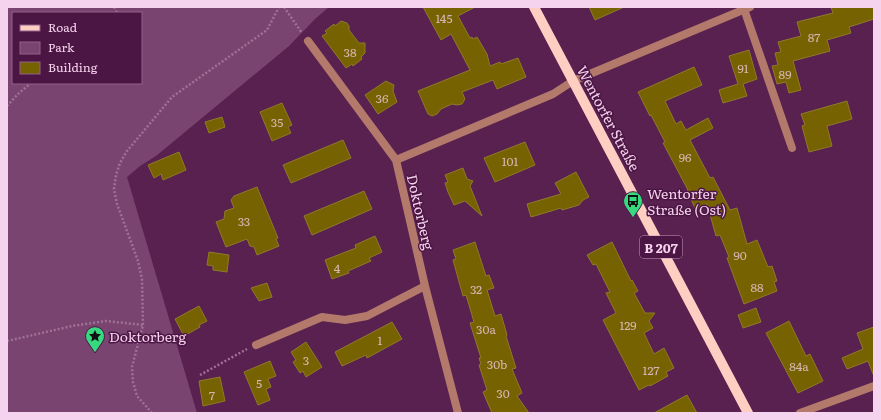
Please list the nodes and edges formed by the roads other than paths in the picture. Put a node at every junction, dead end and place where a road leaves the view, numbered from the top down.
1 (534, 7) edge
2 (747, 8) edge
3 (308, 41) road end
4 (573, 81) junction
5 (792, 148) dead end
6 (396, 160) junction
7 (426, 286) junction
8 (256, 345) road end
9 (874, 386) edge
10 (458, 413) edge
11 (748, 413) edge
12 (800, 413) edge

1 - 4 main road, Wentorfer Straße / B 207
2 - 4 street
2 - 5 street
3 - 6 street, Doktorberg
4 - 6 street
4 - 11 main road, Wentorfer Straße / B 207
6 - 7 street, Doktorberg
7 - 8 street
7 - 10 street, Doktorberg
9 - 12 street

